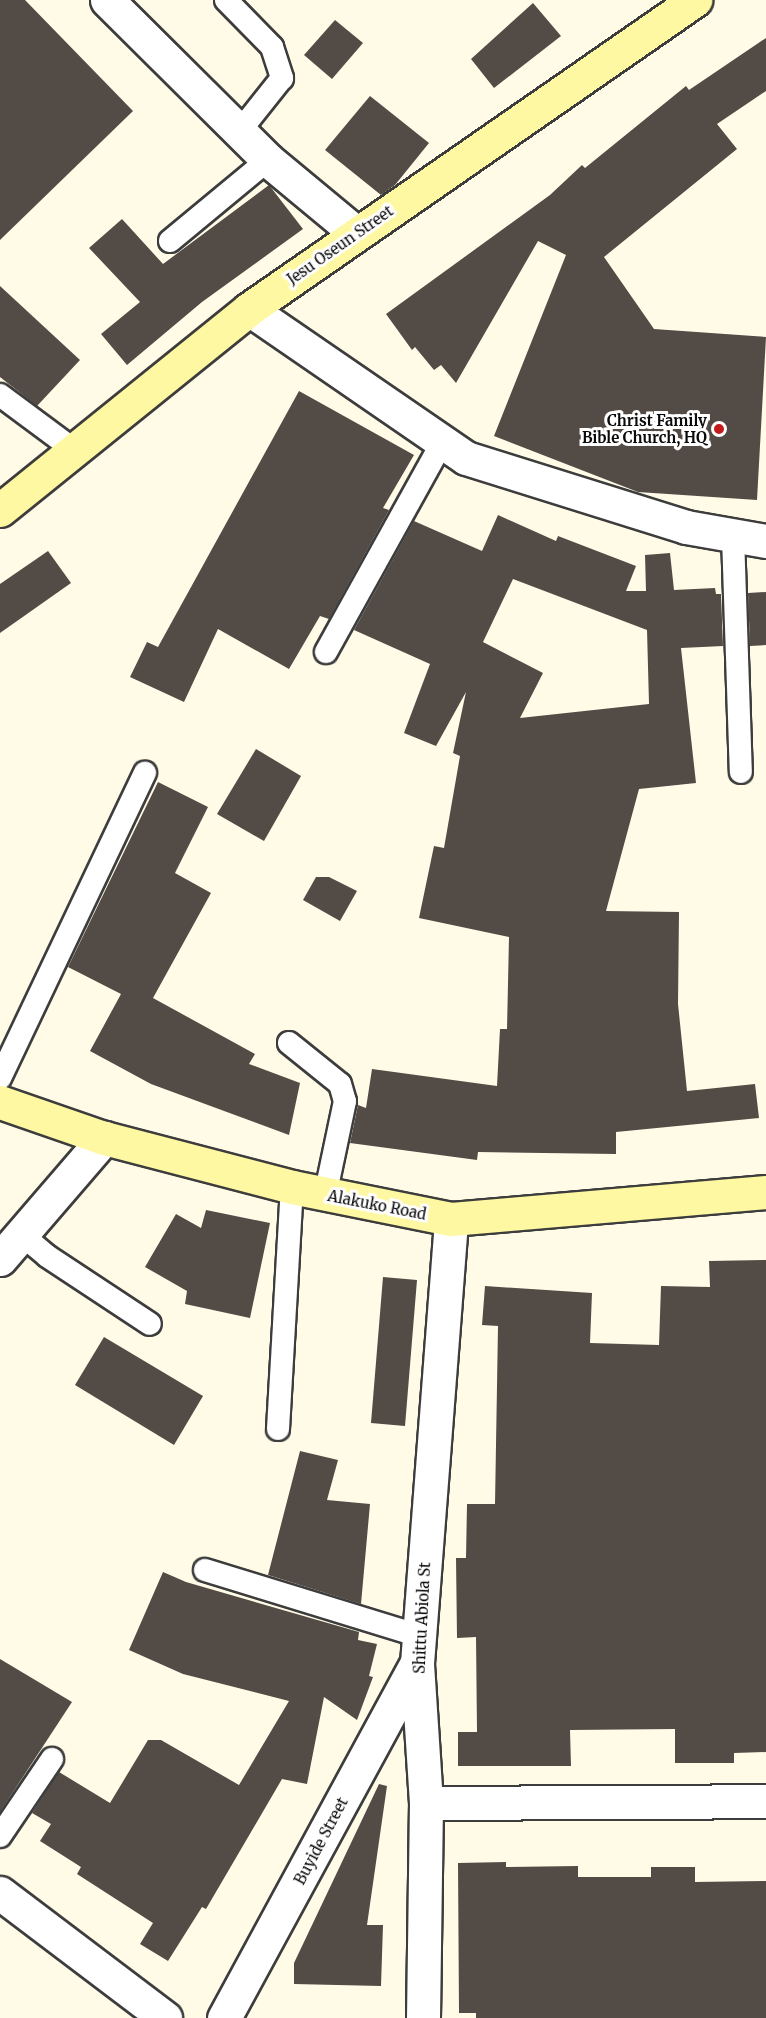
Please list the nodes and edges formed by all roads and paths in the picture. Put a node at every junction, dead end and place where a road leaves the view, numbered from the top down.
1 (107, 0) edge
2 (226, 0) edge
3 (695, 0) edge
4 (238, 132) junction
5 (268, 160) junction
6 (356, 233) junction
7 (170, 241) dead end
8 (249, 309) junction
9 (0, 395) edge
10 (441, 443) junction
11 (74, 450) junction
12 (0, 510) edge
13 (733, 536) junction
14 (766, 541) edge
15 (326, 652) dead end
16 (741, 772) dead end
17 (145, 773) dead end
18 (289, 1043) dead end
19 (0, 1078) edge
20 (0, 1102) edge
21 (104, 1138) junction
22 (292, 1187) junction
23 (766, 1192) edge
24 (325, 1196) junction
25 (451, 1219) junction
26 (21, 1234) junction
27 (0, 1259) edge
28 (150, 1324) dead end
29 (278, 1429) dead end
30 (205, 1570) dead end
31 (418, 1649) junction
32 (52, 1759) dead end
33 (766, 1801) edge
34 (426, 1803) junction
35 (0, 1836) edge
36 (0, 1893) edge
37 (155, 2015) edge
38 (224, 2018) edge
39 (423, 2018) edge

1 - 4 street
2 - 4 lane
3 - 6 main road, Jesu Oseun Street
4 - 5 street
5 - 6 street
5 - 7 lane
6 - 8 main road, Jesu Oseun Street
8 - 10 street
8 - 11 main road, Jesu Oseun Street
9 - 11 lane
10 - 13 street
10 - 15 lane
11 - 12 main road, Jesu Oseun Street
13 - 14 street
13 - 16 lane
17 - 19 lane
18 - 24 lane
20 - 21 main road, Alakuko Road
21 - 22 main road, Alakuko Road
21 - 26 street
22 - 24 main road, Alakuko Road
22 - 29 lane
23 - 25 main road, Alakuko Road
24 - 25 main road, Alakuko Road
25 - 31 street, Shittu Abiola St
26 - 27 street
26 - 28 lane
30 - 31 lane
31 - 34 street, Shittu Abiola St
31 - 38 street, Buyide Street
32 - 35 lane
33 - 34 street
34 - 39 street, Shittu Abiola St
36 - 37 street

